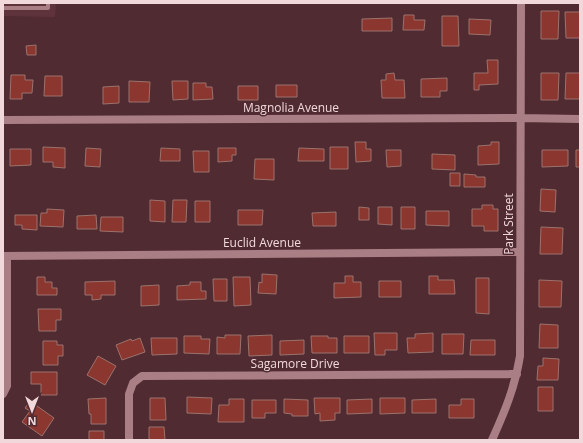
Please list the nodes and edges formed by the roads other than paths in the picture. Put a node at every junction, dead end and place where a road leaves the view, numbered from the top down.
1 (48, 3) edge
2 (521, 3) edge
3 (3, 8) edge
4 (520, 118) junction
5 (580, 119) edge
6 (3, 120) edge
7 (520, 252) junction
8 (5, 256) edge
9 (517, 374) junction
10 (3, 394) edge
11 (129, 440) edge
12 (492, 440) edge

1 - 3 lane
2 - 4 street, Park Street
4 - 5 street, Magnolia Avenue
4 - 6 street, Magnolia Avenue
4 - 7 street, Park Street
7 - 8 street, Euclid Avenue
7 - 9 street, Park Street
8 - 10 street
9 - 11 street, Sagamore Drive
9 - 12 street, Park Street

